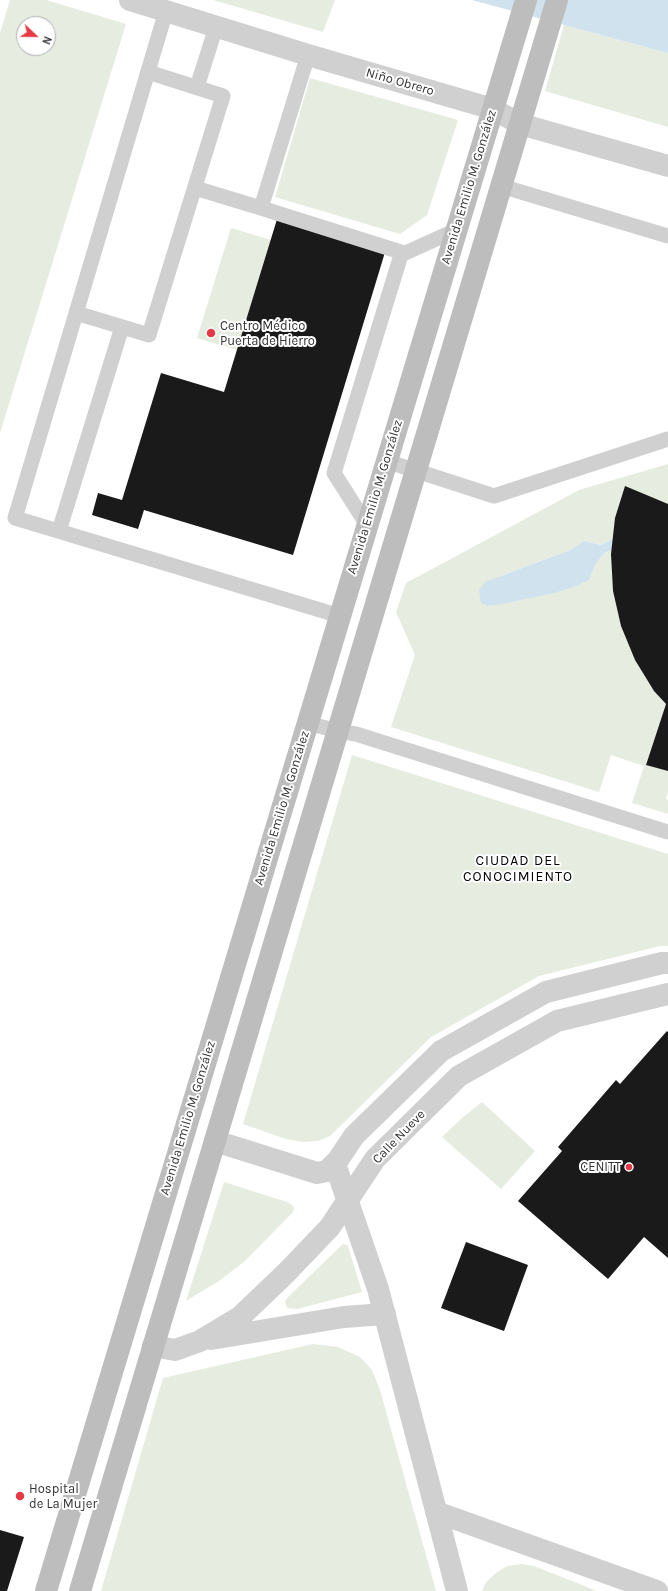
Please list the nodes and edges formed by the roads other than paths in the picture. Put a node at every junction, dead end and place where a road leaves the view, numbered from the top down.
1 (130, 0) edge
2 (526, 0) edge
3 (557, 0) edge
4 (166, 11) junction
5 (216, 27) junction
6 (308, 55) junction
7 (148, 72) junction
8 (197, 88) junction
9 (493, 109) junction
10 (520, 124) junction
11 (668, 166) edge
12 (501, 186) junction
13 (195, 188) junction
14 (261, 208) junction
15 (456, 230) junction
16 (668, 236) edge
17 (404, 253) junction
18 (76, 313) junction
19 (122, 327) junction
20 (668, 439) edge
21 (386, 461) junction
22 (416, 470) junction
23 (367, 525) junction
24 (59, 531) junction
25 (340, 616) junction
26 (307, 723) junction
27 (338, 731) junction
28 (668, 832) edge
29 (668, 963) edge
30 (668, 994) edge
31 (220, 1013) junction
32 (251, 1021) junction
33 (215, 1141) junction
34 (335, 1164) junction
35 (348, 1201) junction
36 (385, 1314) junction
37 (122, 1336) junction
38 (200, 1341) junction
39 (153, 1346) junction
40 (436, 1512) junction
41 (46, 1591) edge
42 (80, 1591) edge
43 (457, 1591) edge
44 (657, 1591) edge

1 - 4 street, Niño Obrero
2 - 9 main road, Avenida Emilio M. González
3 - 10 main road
4 - 5 street, Niño Obrero
4 - 7 lane
5 - 6 street, Niño Obrero
5 - 8 lane
6 - 9 street, Niño Obrero
6 - 14 lane
7 - 8 lane
7 - 18 lane
8 - 13 lane
9 - 10 street, Niño Obrero
9 - 15 main road, Avenida Emilio M. González
10 - 11 street, Niño Obrero
10 - 12 main road
12 - 16 lane
12 - 22 main road
13 - 14 lane
13 - 19 lane
14 - 17 lane
15 - 17 lane
15 - 21 main road, Avenida Emilio M. González
17 - 23 lane
18 - 19 lane
18 - 24 lane
19 - 24 lane
20 - 22 lane
21 - 22 lane
21 - 23 main road, Avenida Emilio M. González
22 - 27 main road
23 - 25 main road, Avenida Emilio M. González
24 - 25 lane
25 - 26 main road, Avenida Emilio M. González
26 - 27 lane
26 - 31 main road, Avenida Emilio M. González
27 - 28 lane
27 - 32 main road
29 - 34 street
30 - 35 street, Calle Nueve
31 - 32 main road
31 - 37 main road, Avenida Emilio M. González
32 - 33 main road
33 - 34 street
33 - 39 main road
34 - 35 street
35 - 36 street
35 - 38 street, Calle Nueve
36 - 38 street
36 - 40 street
37 - 39 main road
37 - 41 main road, Avenida Emilio M. González
38 - 39 street, Calle Nueve
39 - 42 main road
40 - 43 street
40 - 44 street

